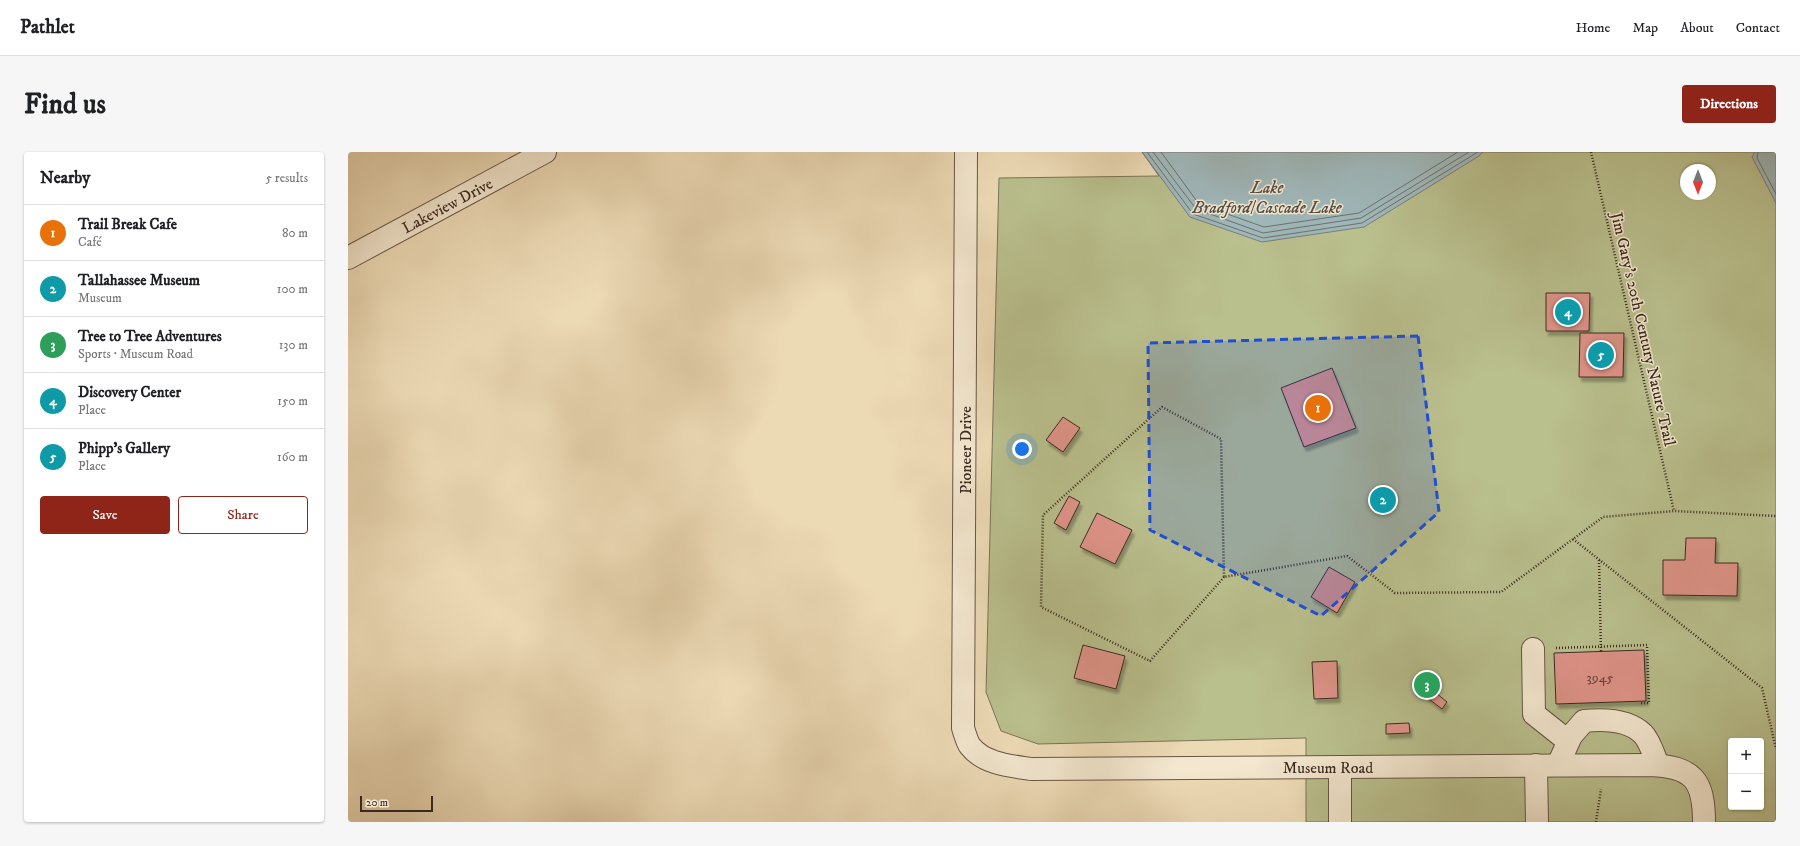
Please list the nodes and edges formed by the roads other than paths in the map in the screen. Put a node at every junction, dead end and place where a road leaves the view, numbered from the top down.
1 (545, 152) edge
2 (966, 152) edge
3 (348, 258) edge
4 (1533, 649) road end
5 (1568, 741) junction
6 (970, 746) joint
7 (1547, 765) junction
8 (1658, 765) junction
9 (1340, 767) junction
10 (1340, 822) edge
11 (1537, 822) edge
12 (1704, 822) edge

1 - 3 street, Lakeview Drive
2 - 6 street, Pioneer Drive
4 - 5 street
5 - 7 street
5 - 8 street
6 - 9 street, Museum Road
7 - 8 street, Museum Road
7 - 9 street, Museum Road
7 - 11 street
8 - 12 street, Museum Road
9 - 10 street

